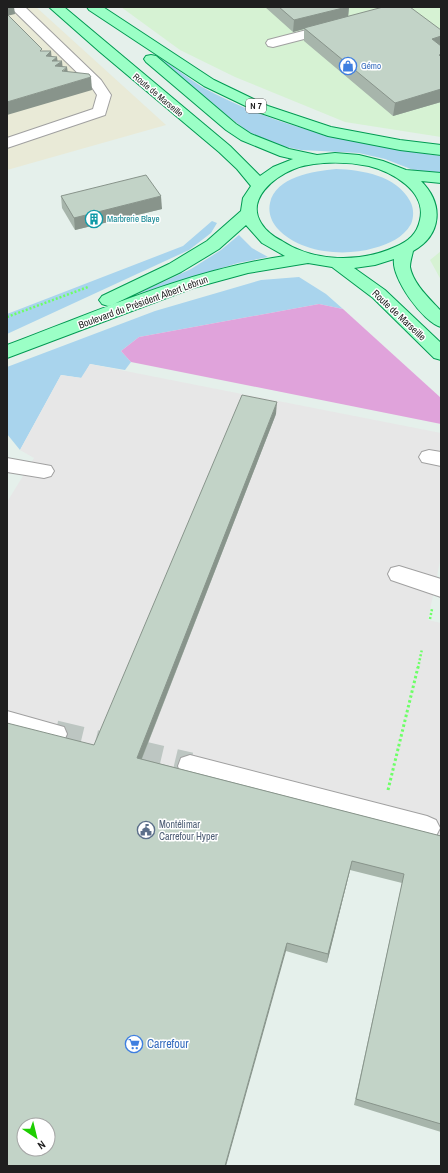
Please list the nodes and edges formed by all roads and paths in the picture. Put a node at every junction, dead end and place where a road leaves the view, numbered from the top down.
1 (17, 7) edge
2 (56, 7) edge
3 (94, 7) edge
4 (349, 23) edge
5 (273, 43) dead end
6 (7, 143) edge
7 (441, 150) edge
8 (314, 159) junction
9 (403, 175) junction
10 (441, 178) edge
11 (258, 184) junction
12 (249, 213) junction
13 (433, 229) edge
14 (405, 250) junction
15 (306, 258) junction
16 (338, 263) junction
17 (94, 285) dead end
18 (7, 317) edge
19 (441, 321) edge
20 (7, 348) edge
21 (7, 352) edge
22 (441, 354) edge
23 (7, 465) edge
24 (44, 471) dead end
25 (399, 574) dead end
26 (441, 588) edge
27 (422, 649) dead end
28 (7, 721) edge
29 (55, 734) tunnel mouth
30 (190, 766) tunnel mouth
31 (386, 796) dead end
32 (427, 828) dead end

1 - 6 lane
2 - 11 main road, Route de Marseille
3 - 7 main road, N 7
3 - 8 main road, N 7
4 - 5 lane
8 - 9 main road
8 - 11 main road
9 - 10 main road
9 - 13 main road
11 - 12 main road
12 - 15 main road
12 - 20 main road, Boulevard du Président Albert Lebrun
13 - 14 main road
14 - 16 main road
14 - 19 main road
15 - 16 main road
15 - 21 main road, Boulevard du Président Albert Lebrun
16 - 22 main road, Route de Marseille
17 - 18 path
23 - 24 lane
25 - 26 lane
27 - 31 path
28 - 29 lane
30 - 32 lane

